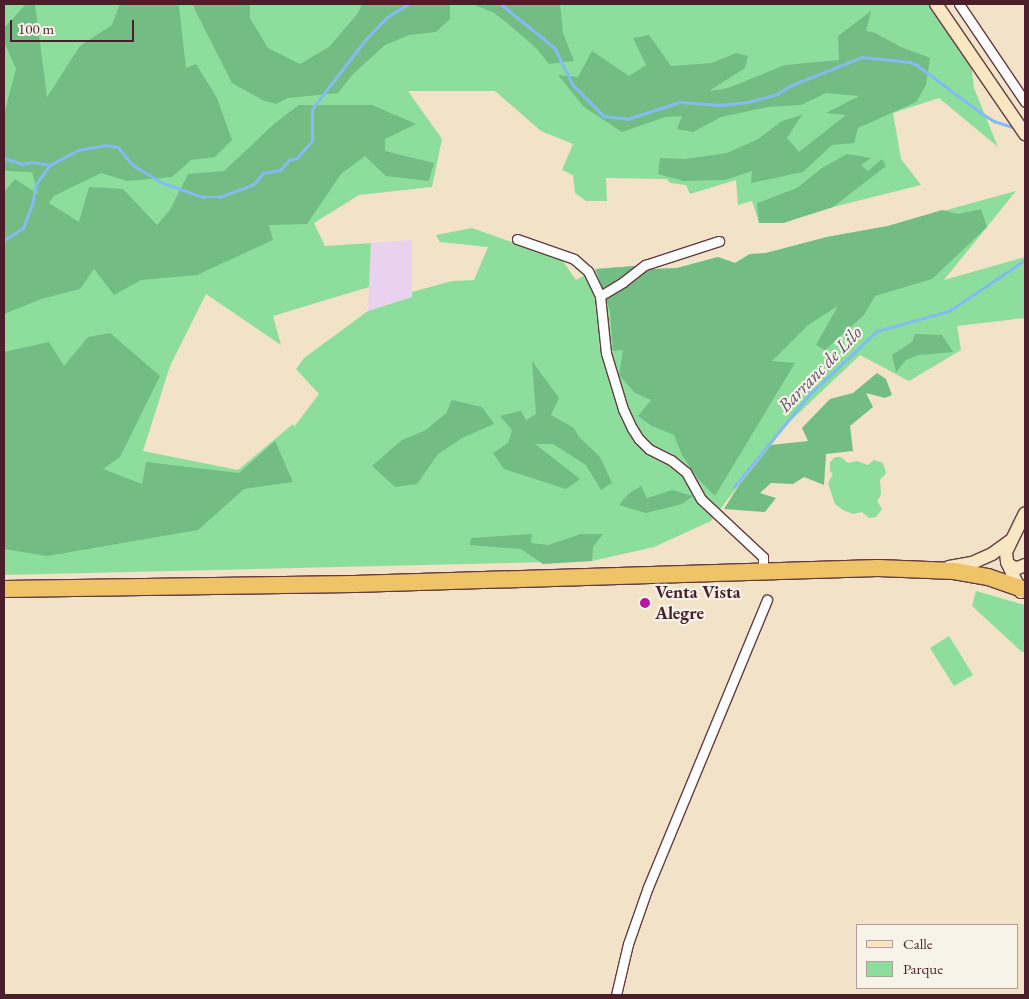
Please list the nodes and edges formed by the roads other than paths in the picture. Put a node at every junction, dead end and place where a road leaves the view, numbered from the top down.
1 (936, 4) edge
2 (959, 4) edge
3 (1025, 102) edge
4 (1011, 116) junction
5 (1025, 134) edge
6 (1025, 140) edge
7 (517, 239) dead end
8 (719, 241) dead end
9 (600, 296) junction
10 (1025, 513) edge
11 (1010, 541) junction
12 (1007, 562) junction
13 (1025, 565) edge
14 (918, 568) junction
15 (771, 573) junction
16 (4, 589) edge
17 (1024, 591) edge
18 (767, 600) dead end
19 (616, 995) edge

1 - 4 main road
2 - 3 street
4 - 5 main road
4 - 6 main road
7 - 9 street
8 - 9 street
9 - 15 street
10 - 11 main road
11 - 12 main road
11 - 14 main road
12 - 13 main road
12 - 17 main road
14 - 15 highway
14 - 17 highway
15 - 16 highway
15 - 17 highway
18 - 19 street

